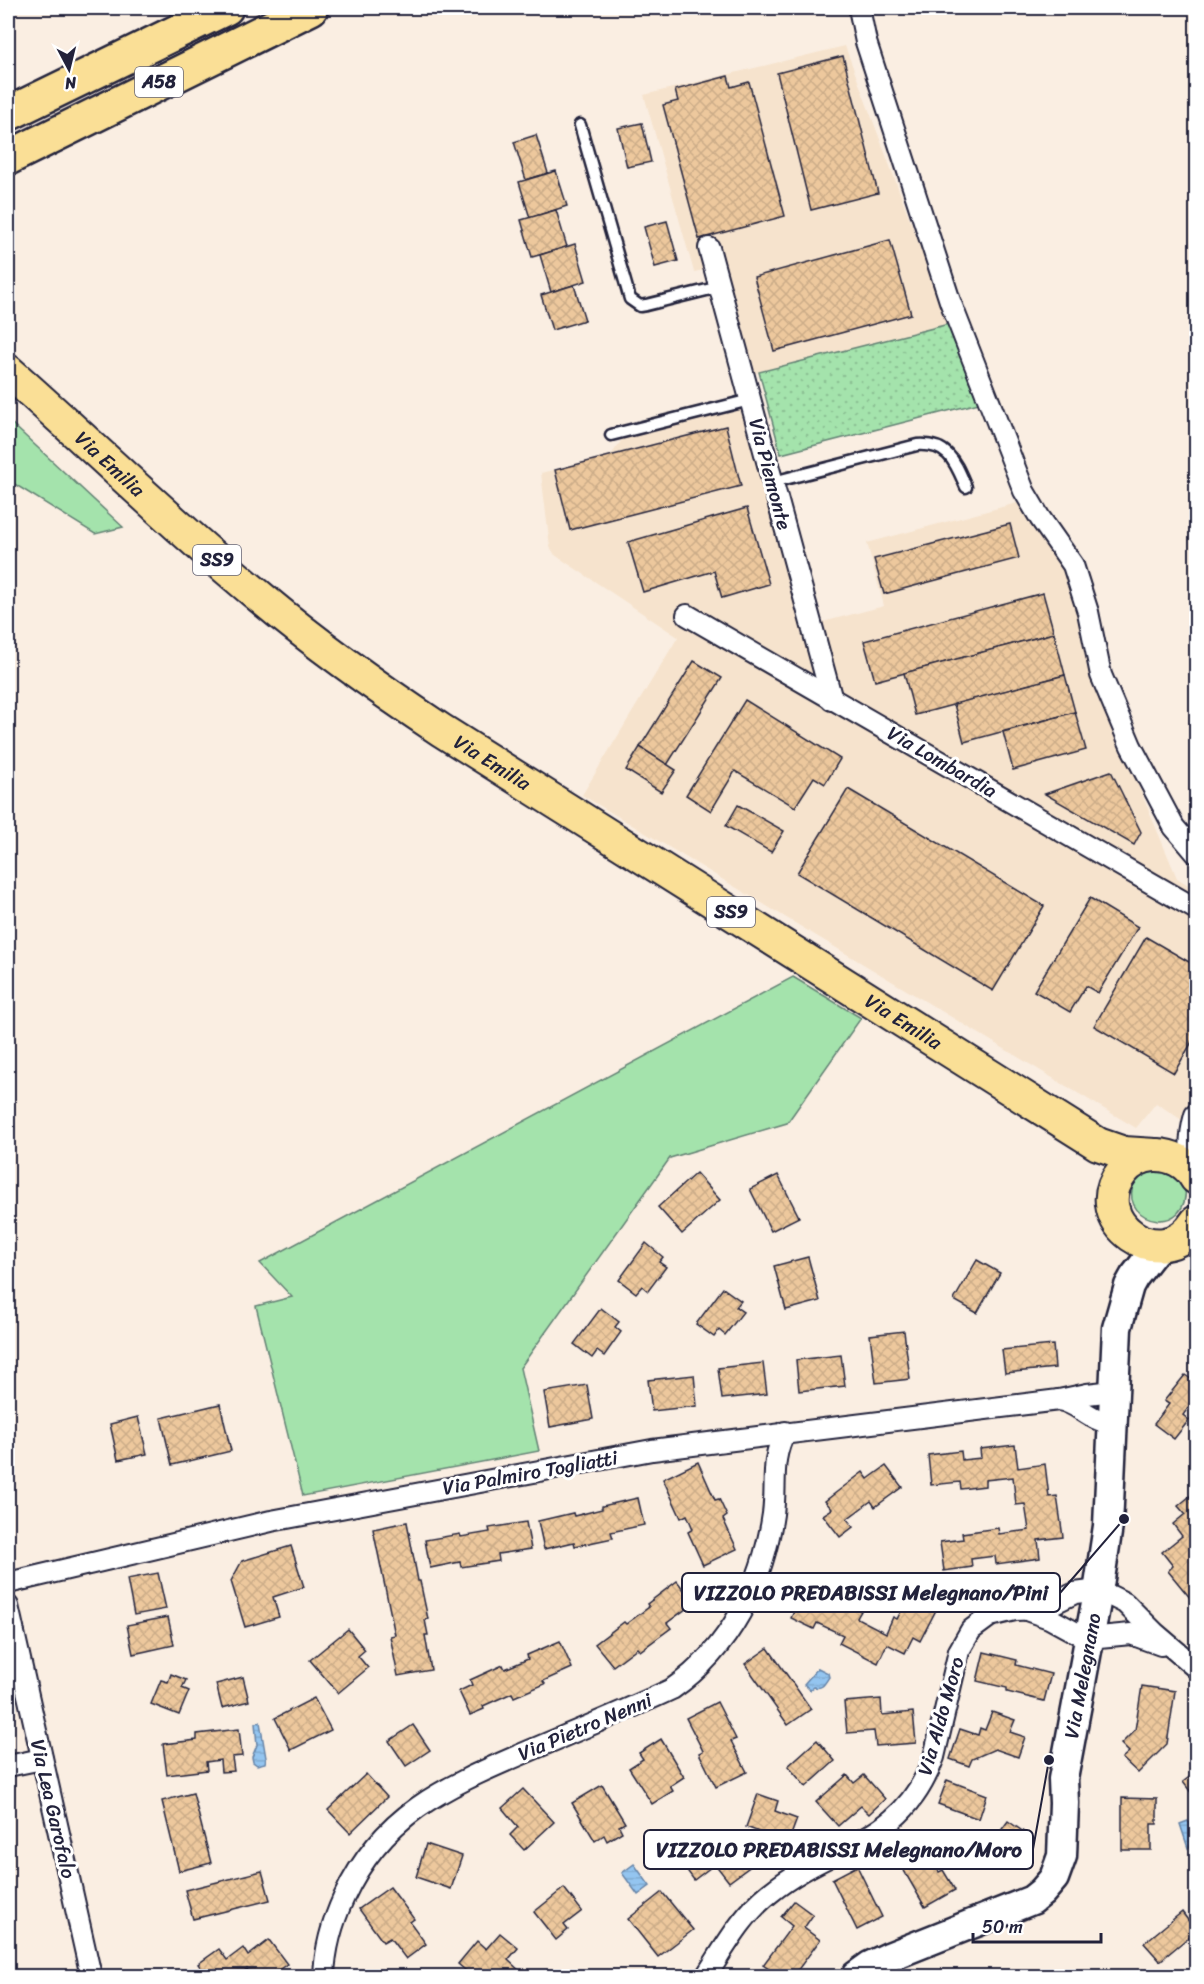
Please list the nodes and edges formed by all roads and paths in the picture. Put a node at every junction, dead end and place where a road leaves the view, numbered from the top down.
1 (226, 8) edge
2 (311, 8) edge
3 (859, 8) edge
4 (8, 114) edge
5 (580, 124) dead end
6 (8, 158) edge
7 (708, 248) dead end
8 (719, 287) junction
9 (8, 371) edge
10 (750, 400) junction
11 (611, 435) dead end
12 (772, 482) junction
13 (966, 487) dead end
14 (687, 615) dead end
15 (832, 700) junction
16 (1197, 853) edge
17 (1197, 909) edge
18 (1021, 1095) junction
19 (1196, 1114) edge
20 (1155, 1155) junction
21 (1196, 1177) edge
22 (1116, 1213) junction
23 (1197, 1222) edge
24 (1178, 1242) edge
25 (1129, 1286) junction
26 (1114, 1391) junction
27 (1059, 1400) junction
28 (1112, 1423) junction
29 (785, 1432) junction
30 (8, 1583) edge
31 (1098, 1592) junction
32 (8, 1606) edge
33 (1024, 1609) junction
34 (1090, 1637) junction
35 (1178, 1653) junction
36 (1197, 1668) edge
37 (42, 1759) junction
38 (8, 1766) edge
39 (91, 1977) edge
40 (324, 1977) edge
41 (706, 1977) edge
42 (856, 1977) edge

1 - 4 highway, A58
2 - 6 highway, A58
3 - 16 street
5 - 8 lane
7 - 8 street, Via Piemonte
8 - 10 street, Via Piemonte
9 - 18 main road, Via Emilia / SS9
10 - 11 lane
10 - 12 street, Via Piemonte
12 - 13 lane
12 - 15 street, Via Piemonte
14 - 15 street, Via Lombardia
15 - 17 street, Via Lombardia
18 - 20 main road, Via Emilia / SS9
18 - 22 main road, Via Emilia / SS9
19 - 20 street
19 - 21 street
20 - 21 main road, Via Emilia
20 - 22 main road
22 - 24 main road
22 - 25 street, Via Melegnano
23 - 24 main road
24 - 25 street, Via Melegnano
25 - 26 street, Via Melegnano
26 - 27 street, Via Palmiro Togliatti
26 - 28 street, Via Melegnano
27 - 28 street
27 - 29 street, Via Palmiro Togliatti
28 - 31 street, Via Melegnano
29 - 30 street, Via Palmiro Togliatti
29 - 40 street, Via Pietro Nenni
31 - 33 street, Via Aldo Moro
31 - 34 street, Via Melegnano
31 - 35 street
32 - 37 street, Via Lea Garofalo
33 - 34 street
33 - 41 street, Via Aldo Moro
34 - 35 street
34 - 42 street, Via Melegnano
35 - 36 street
37 - 38 street
37 - 39 street, Via Lea Garofalo

